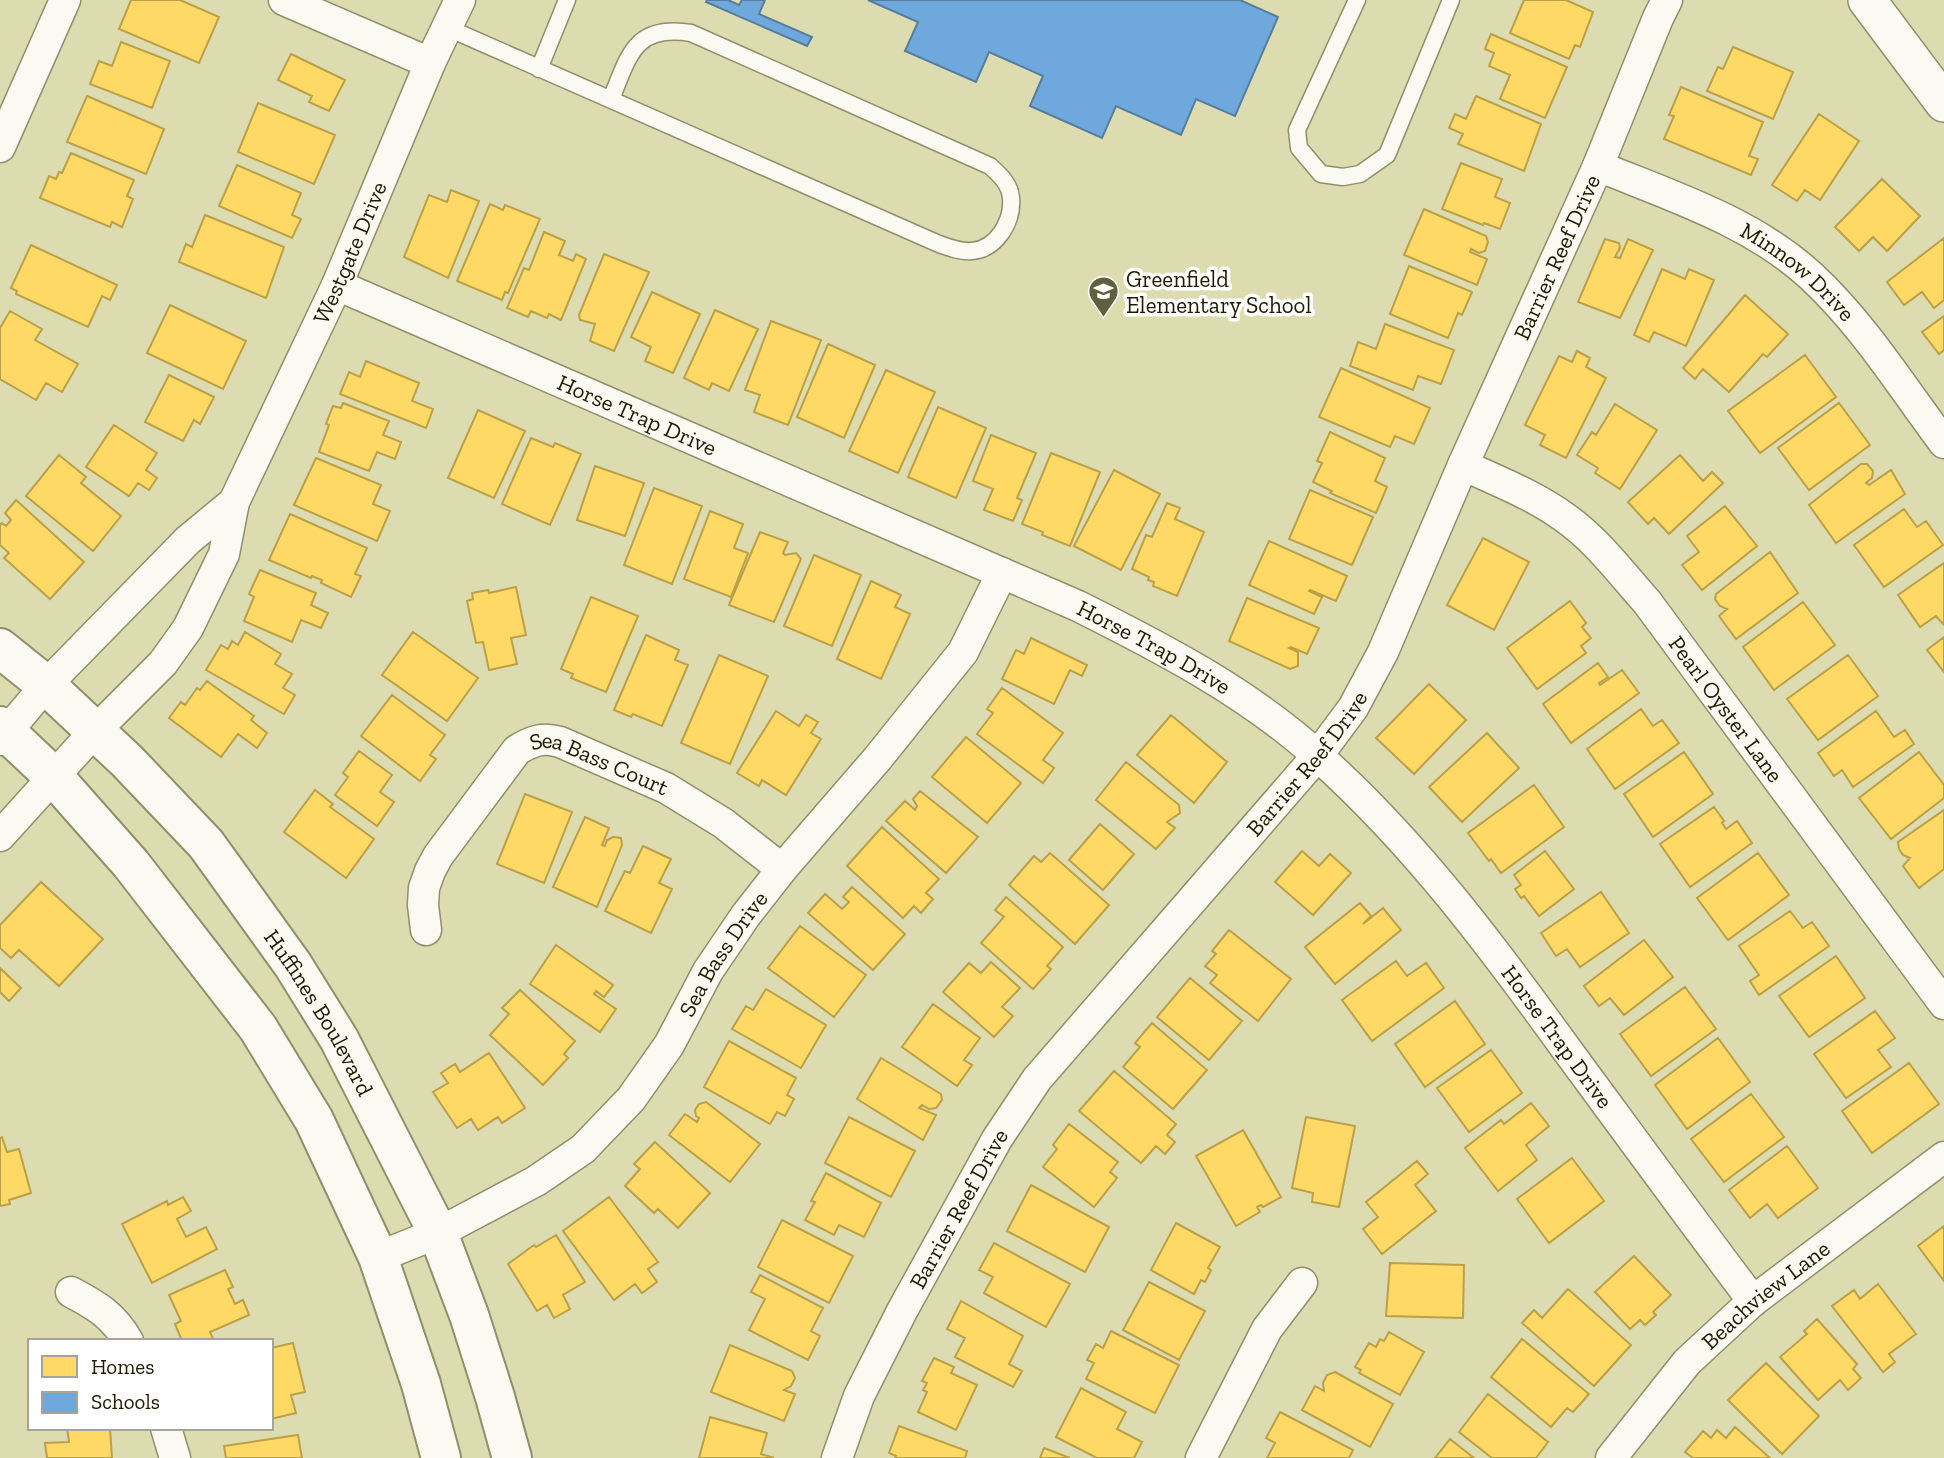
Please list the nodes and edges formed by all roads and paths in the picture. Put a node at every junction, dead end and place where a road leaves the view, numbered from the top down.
1 (65, 0) edge
2 (284, 0) edge
3 (460, 0) edge
4 (568, 0) edge
5 (1357, 0) edge
6 (1451, 0) edge
7 (1667, 0) edge
8 (1867, 0) edge
9 (447, 28) junction
10 (430, 63) junction
11 (539, 69) junction
12 (611, 99) junction
13 (1944, 103) edge
14 (0, 147) edge
15 (1598, 166) junction
16 (337, 285) junction
17 (1944, 443) edge
18 (1463, 465) junction
19 (234, 502) junction
20 (1002, 573) junction
21 (0, 648) edge
22 (46, 685) junction
23 (95, 731) junction
24 (2, 732) edge
25 (1318, 755) junction
26 (54, 776) junction
27 (0, 836) edge
28 (782, 869) junction
29 (426, 930) dead end
30 (1944, 1004) edge
31 (1944, 1157) edge
32 (438, 1233) junction
33 (379, 1258) junction
34 (1303, 1283) dead end
35 (71, 1292) dead end
36 (1753, 1301) junction
37 (127, 1339) edge
38 (167, 1430) edge
39 (175, 1458) edge
40 (441, 1458) edge
41 (512, 1458) edge
42 (837, 1458) edge
43 (1201, 1458) edge
44 (1611, 1458) edge

1 - 14 street
2 - 10 street
3 - 9 street, Westgate Drive
4 - 11 lane
5 - 6 lane
7 - 15 street, Barrier Reef Drive
8 - 13 street
9 - 10 street, Westgate Drive
9 - 11 lane
10 - 16 street, Westgate Drive
11 - 12 lane
12 - 12 lane
15 - 17 street, Minnow Drive
15 - 18 street, Barrier Reef Drive
16 - 19 street, Westgate Drive
16 - 20 street, Horse Trap Drive
18 - 25 street, Barrier Reef Drive
18 - 30 street, Pearl Oyster Lane
19 - 22 street, Westgate Drive
19 - 23 street, Westgate Drive
20 - 25 street, Horse Trap Drive
20 - 28 street, Sea Bass Drive
21 - 22 main road, Huffines Boulevard
22 - 23 main road, Huffines Boulevard
22 - 24 street, Westgate Drive
23 - 26 street, Westgate Drive
23 - 32 main road, Huffines Boulevard
24 - 26 main road
25 - 36 street, Horse Trap Drive
25 - 42 street, Barrier Reef Drive
26 - 27 street, Westgate Drive
26 - 33 main road
28 - 29 street, Sea Bass Court
28 - 32 street, Sea Bass Drive
31 - 36 street, Beachview Lane
32 - 33 street, Sea Bass Drive
32 - 41 main road, Huffines Boulevard
33 - 40 main road
34 - 43 street
35 - 37 street
36 - 44 street, Beachview Lane
38 - 39 street

